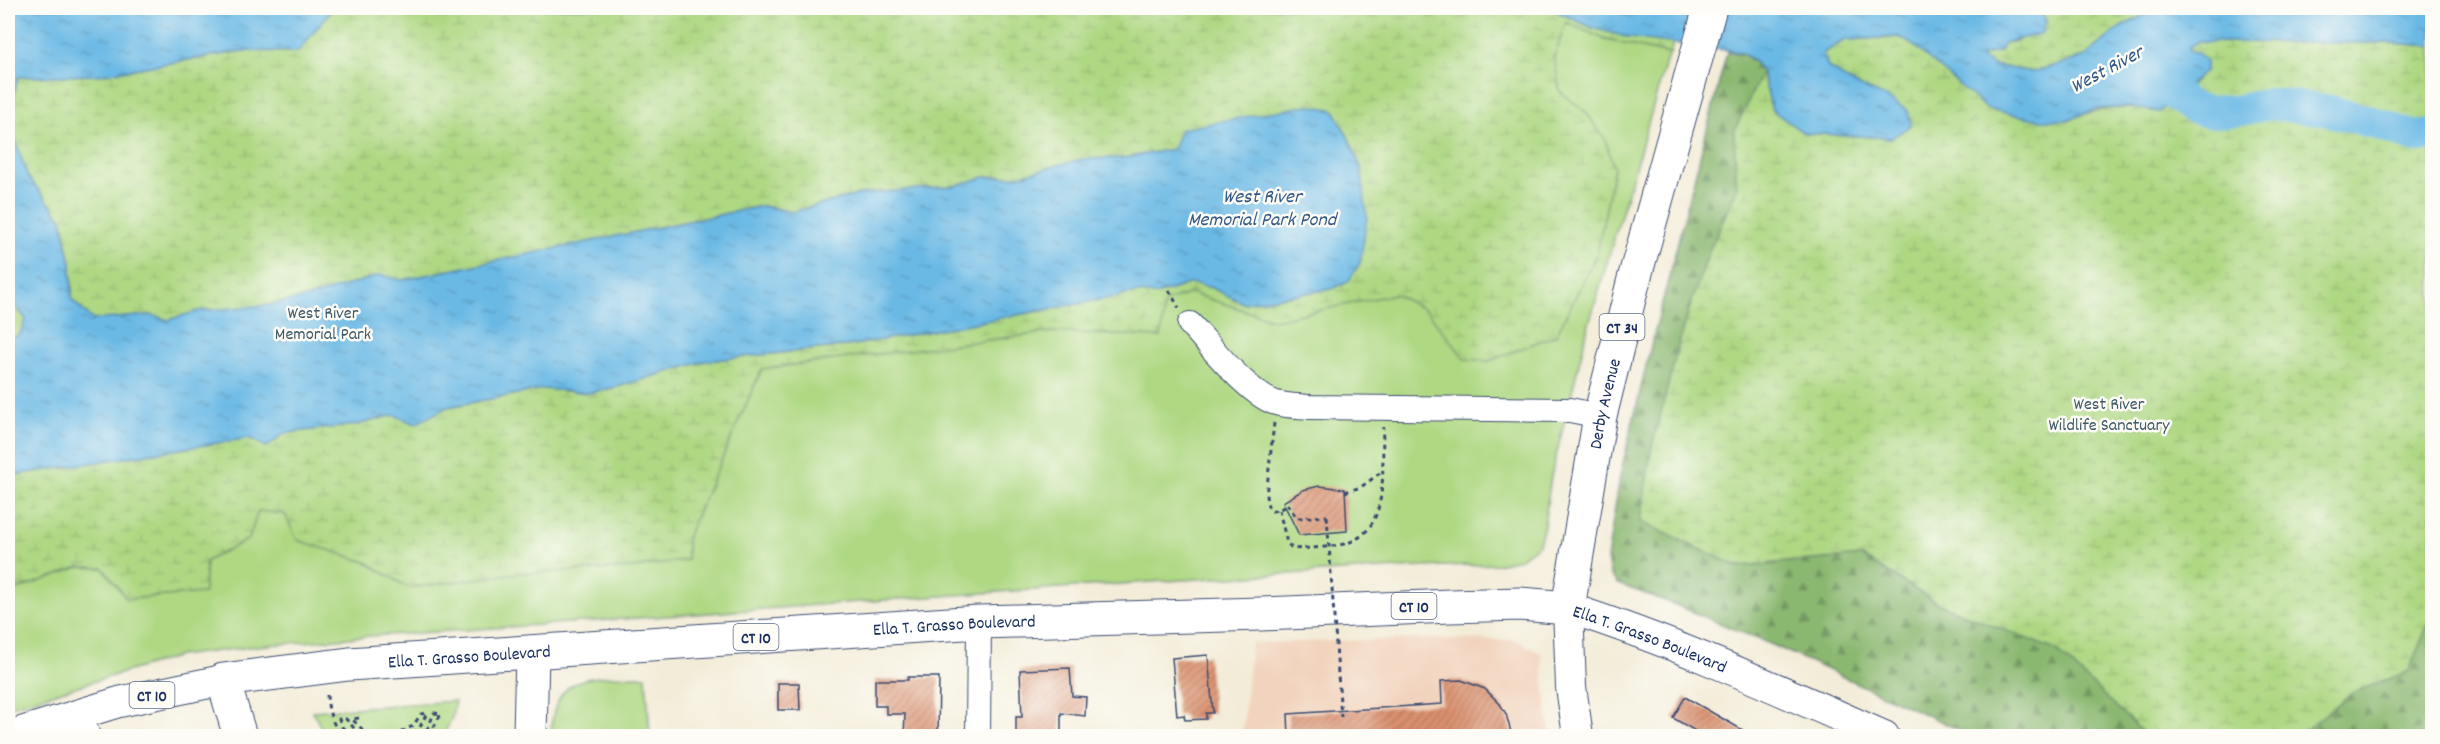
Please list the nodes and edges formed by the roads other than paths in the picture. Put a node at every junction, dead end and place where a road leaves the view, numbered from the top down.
1 (1710, 8) edge
2 (1190, 324) dead end
3 (1600, 416) junction
4 (1568, 608) junction
5 (979, 622) junction
6 (532, 652) junction
7 (223, 680) junction
8 (85, 725) edge
9 (8, 736) edge
10 (240, 736) edge
11 (530, 736) edge
12 (978, 736) edge
13 (1578, 736) edge
14 (1884, 736) edge

1 - 3 highway, Derby Avenue / CT 34
2 - 3 street
3 - 4 highway, Derby Avenue / CT 34
4 - 5 highway, Ella T. Grasso Boulevard / CT 10
4 - 13 main road, Derby Avenue
4 - 14 main road, Ella T. Grasso Boulevard / CT 10
5 - 6 highway, Ella T. Grasso Boulevard / CT 10
5 - 12 street
6 - 7 highway, Ella T. Grasso Boulevard / CT 10
6 - 11 highway
7 - 8 main road, Ella T. Grasso Boulevard / CT 10
7 - 10 highway
8 - 9 main road, Ella T. Grasso Boulevard / CT 10

